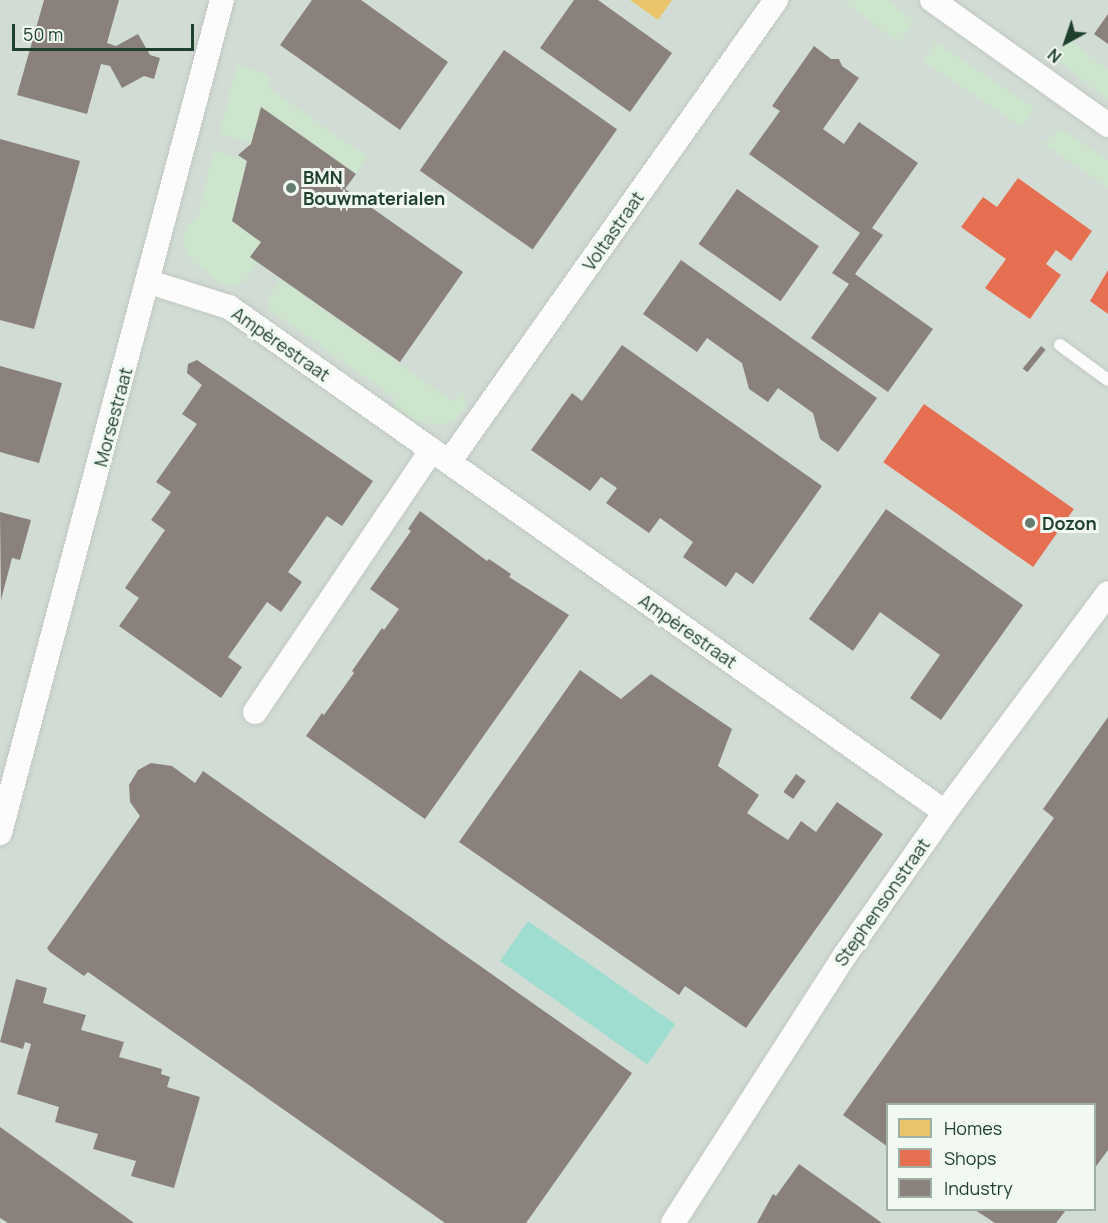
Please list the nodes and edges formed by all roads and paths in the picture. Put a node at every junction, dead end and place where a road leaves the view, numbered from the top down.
1 (222, 0) edge
2 (776, 0) edge
3 (932, 0) edge
4 (1108, 126) edge
5 (149, 282) junction
6 (1060, 345) dead end
7 (1108, 380) edge
8 (440, 456) junction
9 (1108, 593) edge
10 (255, 712) dead end
11 (945, 812) junction
12 (0, 833) edge
13 (673, 1223) edge

1 - 5 street, Morsestraat
2 - 8 street, Voltastraat
3 - 4 street
5 - 8 street, Ampèrestraat
5 - 12 street, Morsestraat
6 - 7 lane
8 - 10 street
8 - 11 street, Ampèrestraat
9 - 11 street, Stephensonstraat
11 - 13 street, Stephensonstraat

